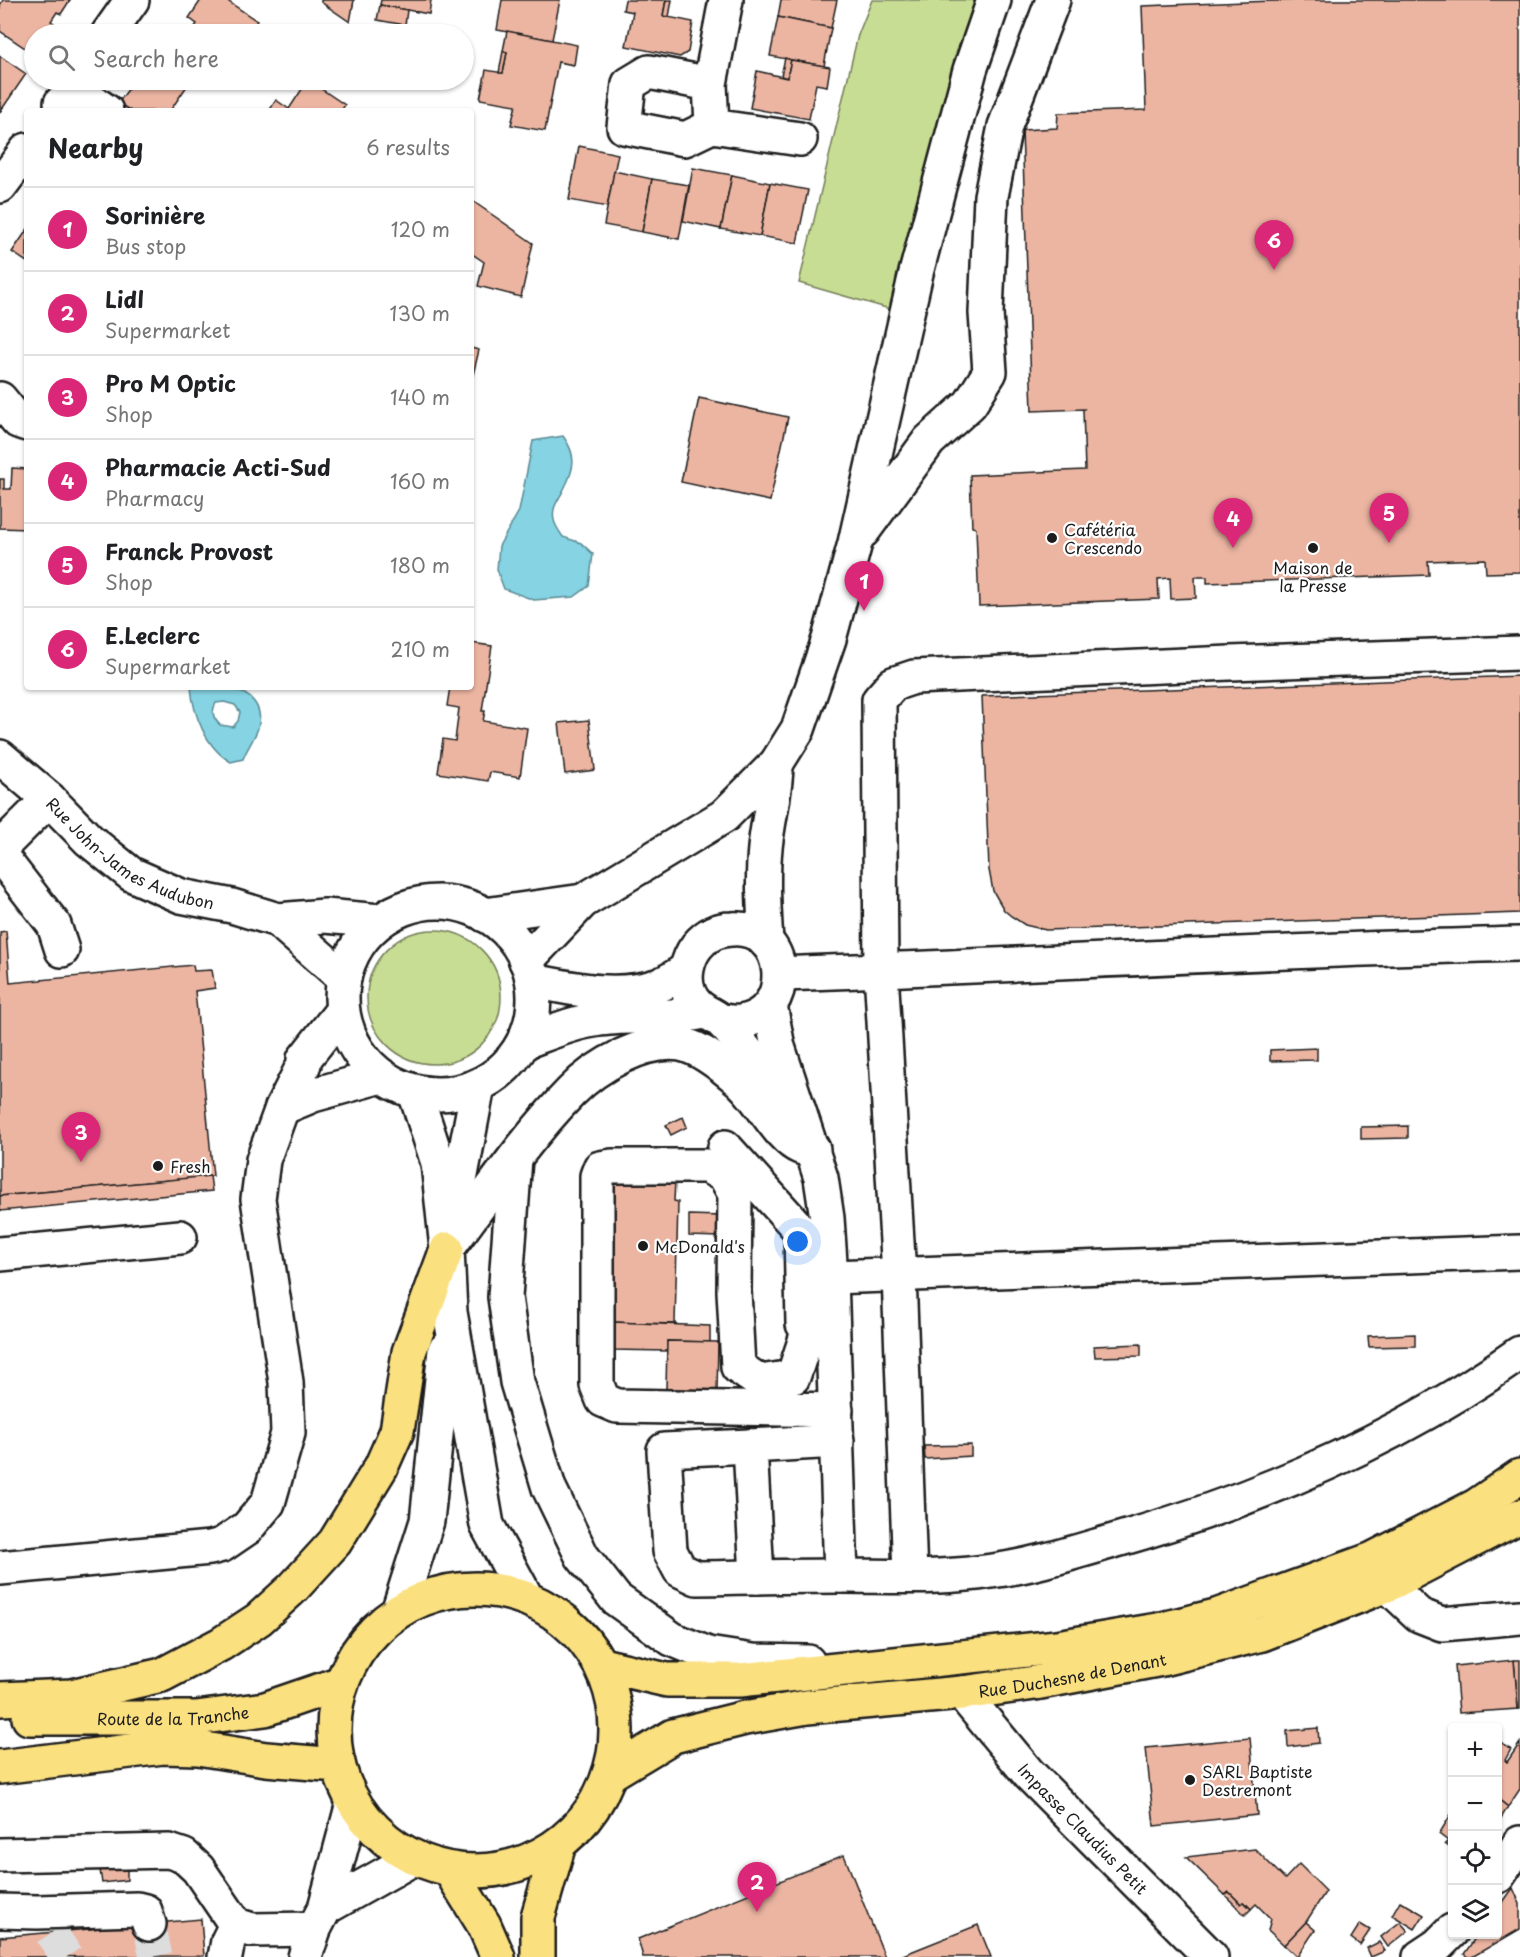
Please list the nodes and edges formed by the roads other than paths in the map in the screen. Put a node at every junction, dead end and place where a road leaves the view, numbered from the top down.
1 (132, 0) edge
2 (726, 0) edge
3 (994, 0) edge
4 (1053, 0) edge
5 (115, 24) edge
6 (710, 84) junction
7 (65, 98) edge
8 (102, 108) edge
9 (712, 126) junction
10 (800, 139) dead end
11 (24, 154) edge
12 (0, 186) edge
13 (0, 399) edge
14 (24, 423) edge
15 (855, 543) junction
16 (1520, 653) edge
17 (0, 757) edge
18 (776, 764) junction
19 (49, 799) junction
20 (0, 848) edge
21 (0, 855) edge
22 (583, 901) junction
23 (485, 915) junction
24 (278, 920) junction
25 (380, 921) junction
26 (766, 942) junction
27 (1520, 944) edge
28 (62, 950) dead end
29 (686, 970) junction
30 (881, 970) junction
31 (530, 971) junction
32 (780, 974) junction
33 (344, 978) junction
34 (770, 1005) junction
35 (342, 1011) junction
36 (712, 1017) junction
37 (524, 1042) junction
38 (381, 1076) junction
39 (478, 1086) junction
40 (416, 1092) junction
41 (793, 1096) junction
42 (282, 1108) junction
43 (726, 1147) dead end
44 (813, 1149) junction
45 (514, 1158) junction
46 (180, 1237) dead end
47 (447, 1249) junction
48 (1520, 1252) edge
49 (0, 1254) edge
50 (899, 1275) junction
51 (831, 1277) junction
52 (450, 1312) junction
53 (803, 1347) junction
54 (1520, 1353) edge
55 (836, 1426) junction
56 (750, 1446) junction
57 (1520, 1476) edge
58 (1520, 1516) edge
59 (0, 1568) edge
60 (841, 1576) junction
61 (910, 1576) junction
62 (757, 1577) junction
63 (1387, 1585) junction
64 (526, 1597) junction
65 (399, 1609) junction
66 (1520, 1617) edge
67 (896, 1664) junction
68 (602, 1665) junction
69 (341, 1683) junction
70 (962, 1693) junction
71 (0, 1699) edge
72 (0, 1718) edge
73 (337, 1765) junction
74 (0, 1767) edge
75 (609, 1774) junction
76 (353, 1803) junction
77 (1520, 1843) edge
78 (559, 1844) junction
79 (0, 1856) edge
80 (414, 1858) junction
81 (1502, 1869) edge
82 (450, 1870) junction
83 (0, 1911) edge
84 (149, 1924) tunnel mouth
85 (236, 1925) junction
86 (315, 1932) edge
87 (1448, 1934) edge
88 (225, 1957) edge
89 (498, 1957) edge
90 (538, 1957) edge
91 (1211, 1957) edge
92 (1420, 1957) edge

1 - 5 street
2 - 6 street
3 - 15 street
4 - 15 street
6 - 9 street
6 - 9 street
7 - 8 street
9 - 10 street
11 - 12 street
13 - 14 street
15 - 18 street
16 - 30 street
17 - 19 street, Rue John-James Audubon
18 - 22 street
18 - 26 street
19 - 20 street
19 - 24 street, Rue John-James Audubon
21 - 28 street
22 - 23 street
22 - 31 street
23 - 25 street
23 - 31 street
24 - 25 street, Rue John-James Audubon
24 - 33 street, Rue John-James Audubon
25 - 33 street
26 - 29 street
26 - 32 street
27 - 30 street
29 - 31 street
29 - 36 street
30 - 32 street
30 - 50 street
31 - 37 street
32 - 34 street
33 - 35 street
34 - 36 street
34 - 41 street
35 - 38 street
35 - 42 street
36 - 37 street
36 - 41 street
37 - 39 street
38 - 40 street
38 - 42 street
39 - 40 street
39 - 47 street
40 - 47 street
41 - 44 street
42 - 59 street
43 - 53 street
44 - 45 street
44 - 51 street
45 - 47 street
45 - 67 street
46 - 49 street
47 - 52 street
47 - 71 main road
48 - 50 street
50 - 51 street
50 - 61 street
51 - 53 street
51 - 55 street
52 - 64 street
52 - 65 street
53 - 55 street
54 - 61 street
55 - 56 street
55 - 60 street
56 - 62 street
56 - 62 street
57 - 67 main road, Rue Duchesne de Denant
58 - 63 main road, Rue Duchesne de Denant
60 - 61 street
60 - 62 street
63 - 66 street
63 - 70 main road, Rue Duchesne de Denant
64 - 65 main road
64 - 68 main road
65 - 69 main road
67 - 68 main road, Rue Duchesne de Denant
68 - 75 main road
69 - 72 main road, Route de la Tranche
69 - 73 main road
70 - 75 main road, Rue Duchesne de Denant
70 - 91 street, Impasse Claudius Petit
73 - 74 main road, Route de la Tranche
73 - 76 main road
75 - 78 main road
76 - 80 main road
76 - 86 street
77 - 81 street
78 - 82 main road
78 - 90 main road
79 - 85 street
80 - 82 main road
80 - 86 street
82 - 89 main road
83 - 84 street
85 - 86 street
85 - 88 street
87 - 92 street

